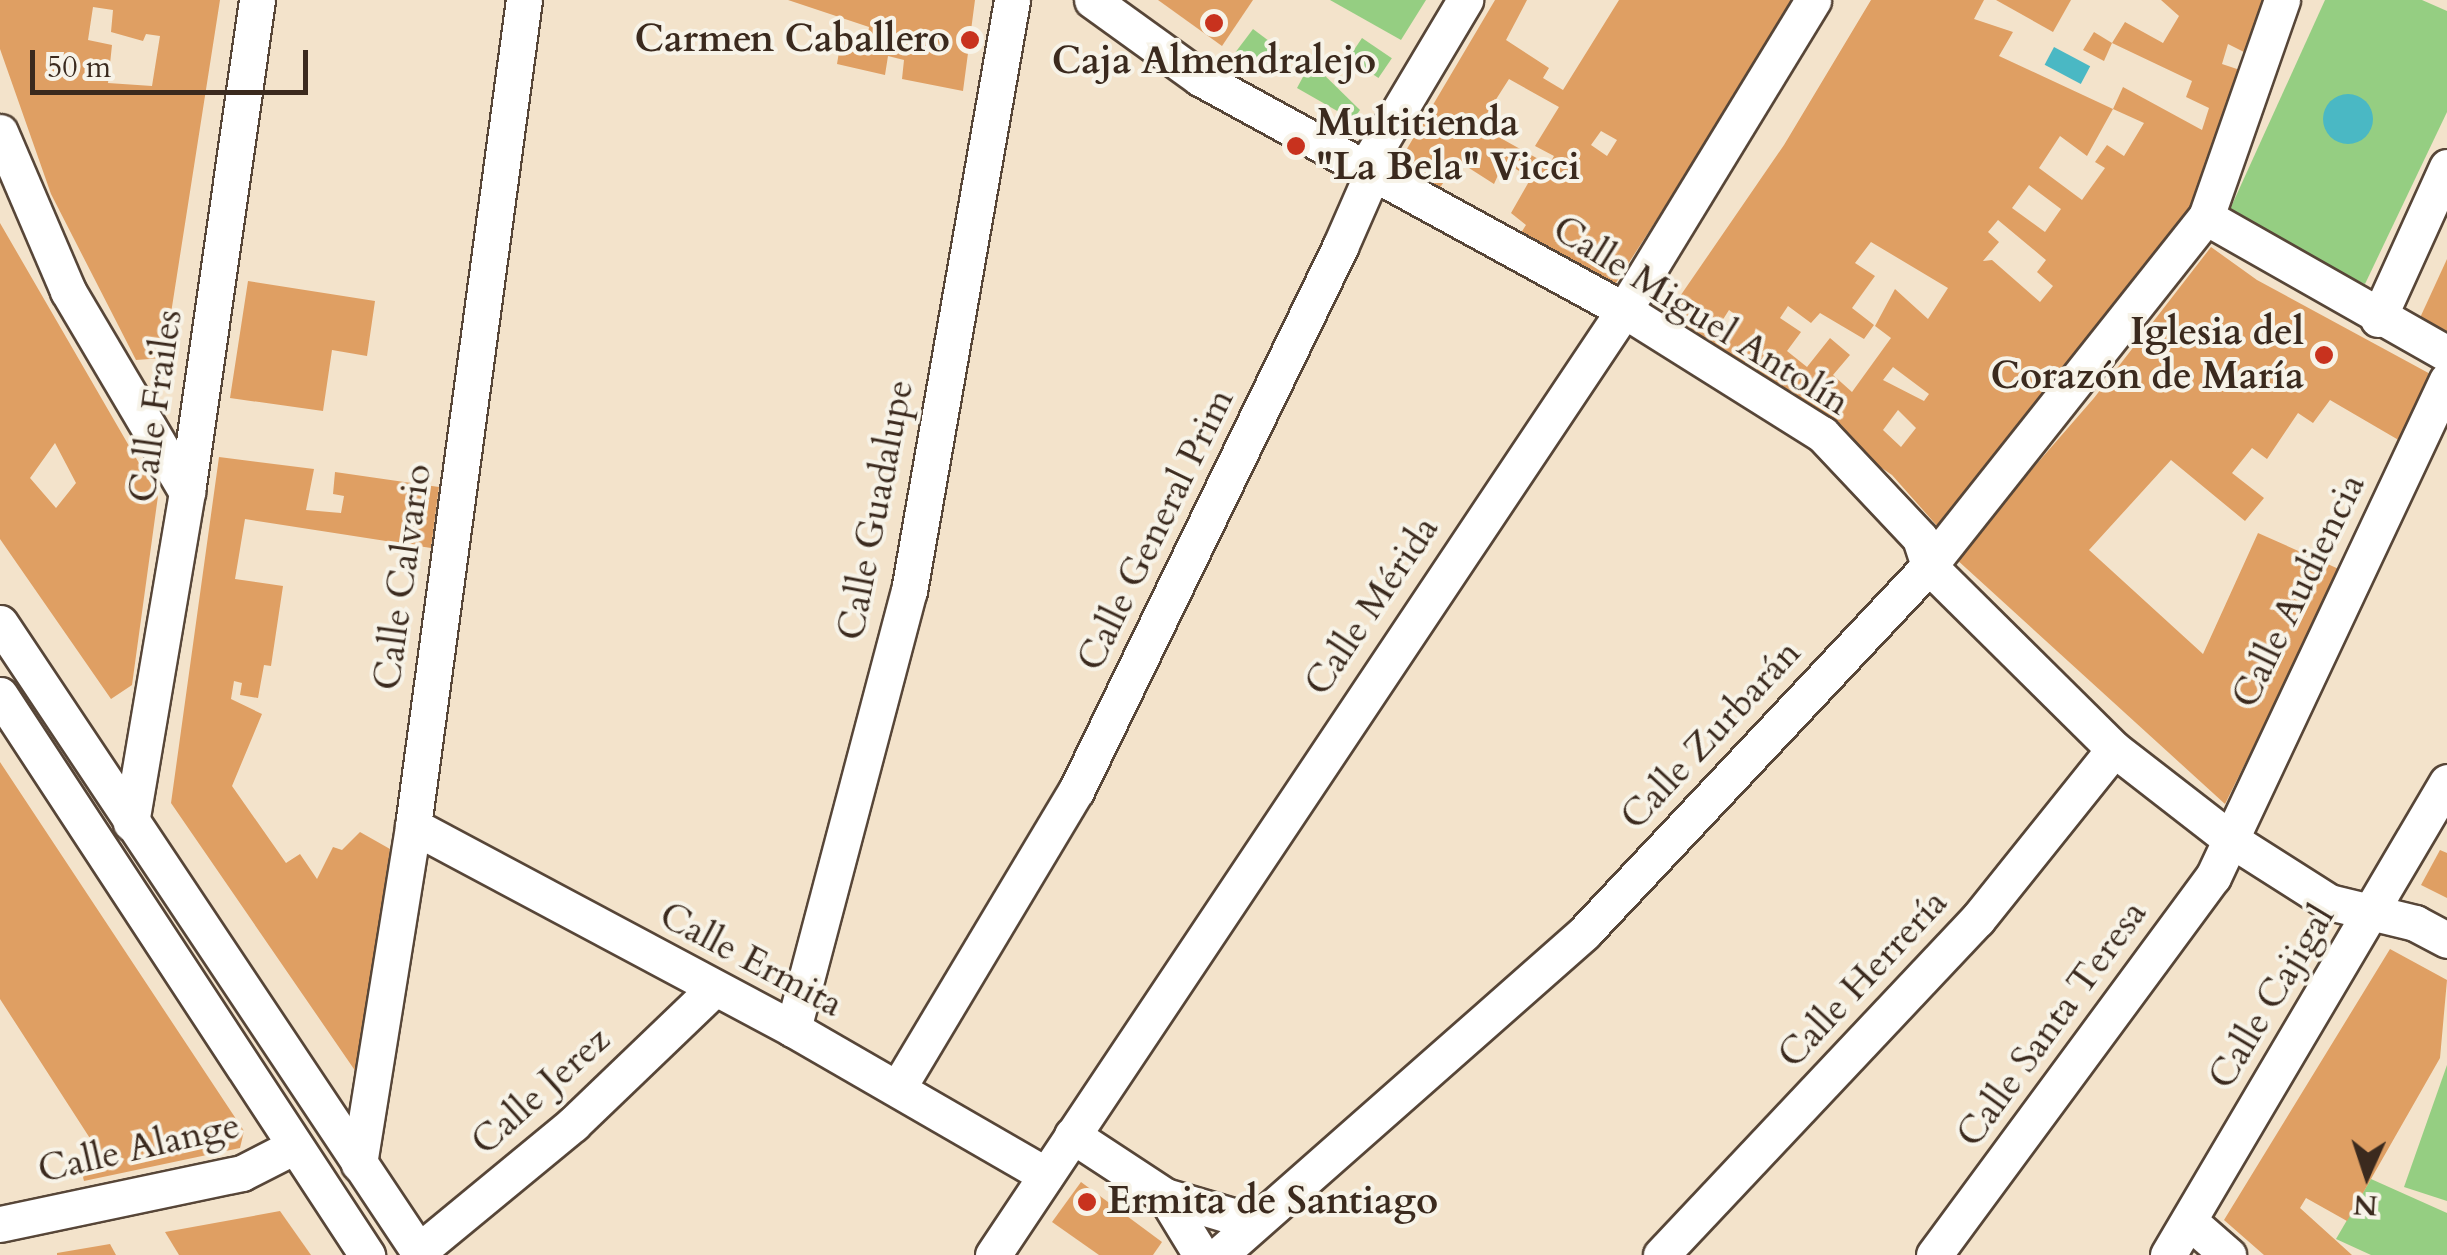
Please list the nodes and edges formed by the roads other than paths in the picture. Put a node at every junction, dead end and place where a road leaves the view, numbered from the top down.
1 (257, 0) edge
2 (524, 0) edge
3 (1012, 0) edge
4 (1092, 0) edge
5 (1465, 0) edge
6 (1814, 0) edge
7 (2282, 0) edge
8 (0, 132) edge
9 (2447, 166) edge
10 (1366, 168) junction
11 (2206, 218) junction
12 (1624, 310) junction
13 (2378, 320) junction
14 (2447, 354) edge
15 (2447, 380) edge
16 (188, 492) junction
17 (1929, 566) junction
18 (0, 623) edge
19 (0, 695) edge
20 (2114, 749) junction
21 (2447, 782) edge
22 (131, 824) junction
23 (413, 826) junction
24 (2230, 839) junction
25 (2371, 912) junction
26 (2447, 940) edge
27 (714, 989) junction
28 (793, 1030) junction
29 (898, 1088) junction
30 (1072, 1134) junction
31 (295, 1146) junction
32 (360, 1164) junction
33 (1046, 1174) junction
34 (1165, 1196) junction
35 (2189, 1221) junction
36 (1253, 1222) junction
37 (0, 1224) edge
38 (420, 1253) edge
39 (368, 1255) edge
40 (992, 1255) edge
41 (1201, 1255) edge
42 (1220, 1255) edge
43 (1661, 1255) edge
44 (1934, 1255) edge
45 (2168, 1255) edge
46 (2228, 1255) edge

1 - 16 street, Calle Frailes
2 - 23 street, Calle Calvario
3 - 28 street, Calle Guadalupe
4 - 10 street, Calle Miguel Antolín
5 - 10 street, Calle General Prim
6 - 12 street, Calle Mérida
7 - 11 street, Calle Zurbarán
8 - 16 street
9 - 13 street
10 - 12 street, Calle Miguel Antolín
10 - 29 street, Calle General Prim
11 - 13 street
11 - 17 street, Calle Zurbarán
12 - 17 street, Calle Miguel Antolín
12 - 30 street, Calle Mérida
13 - 14 street
15 - 24 street, Calle Audiencia
16 - 22 street, Calle Frailes
17 - 20 street, Calle Miguel Antolín
17 - 36 street, Calle Zurbarán
18 - 22 street
19 - 31 street
20 - 24 street, Calle Miguel Antolín
20 - 43 street, Calle Herrería
21 - 25 street, Calle Cajigal
22 - 32 street
23 - 27 street, Calle Ermita
23 - 32 street, Calle Calvario
24 - 25 street, Calle Miguel Antolín
24 - 44 street, Calle Santa Teresa
25 - 26 street, Calle Miguel Antolín
25 - 35 street, Calle Cajigal
27 - 28 street, Calle Ermita
27 - 38 street, Calle Jerez
28 - 29 street, Calle Ermita
29 - 33 street, Calle Ermita
30 - 33 street, Calle Mérida
30 - 34 street
31 - 37 street, Calle Alange
31 - 39 street
32 - 38 street
33 - 40 street, Calle Mérida
34 - 36 street
34 - 41 street
35 - 45 street, Calle Cajigal
35 - 46 street
36 - 42 street, Calle Zurbarán

